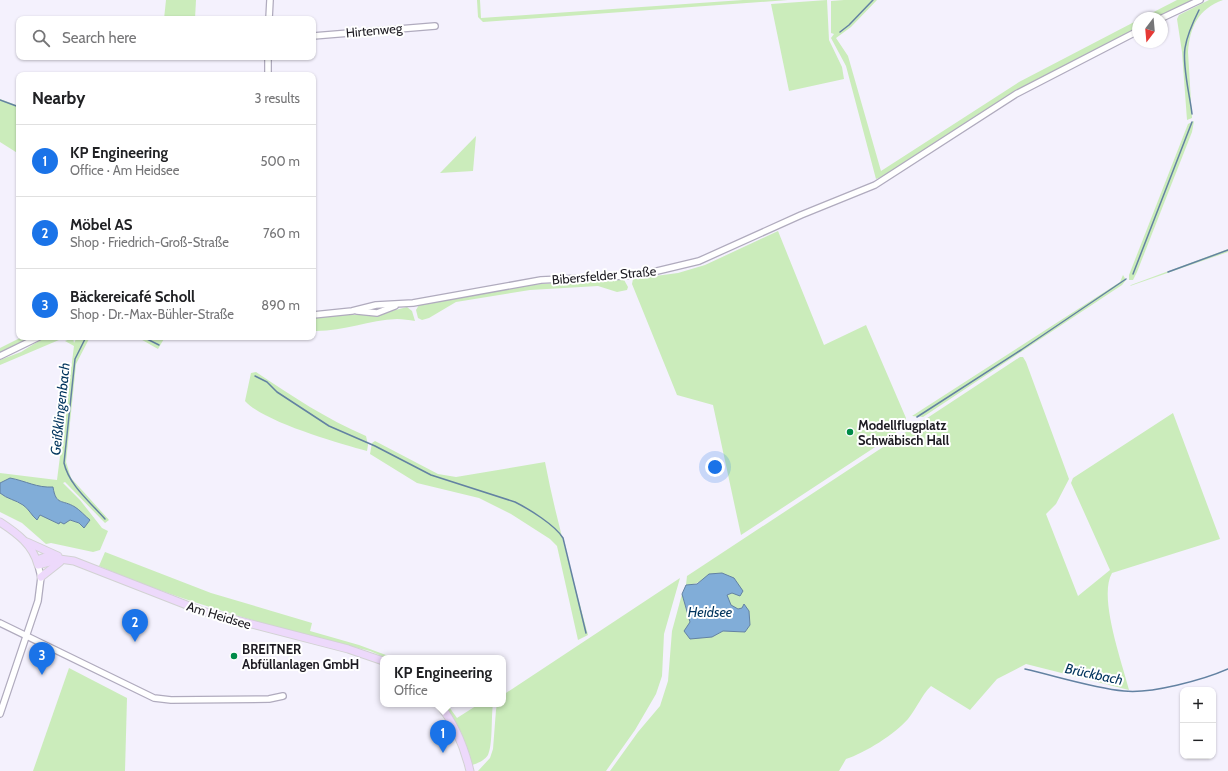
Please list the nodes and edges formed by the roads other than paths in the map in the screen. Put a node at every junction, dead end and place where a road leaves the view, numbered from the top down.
1 (270, 0) edge
2 (1200, 0) edge
3 (1168, 15) edge
4 (269, 16) edge
5 (435, 26) dead end
6 (1132, 34) edge
7 (316, 36) edge
8 (268, 60) edge
9 (268, 72) edge
10 (316, 315) edge
11 (33, 340) edge
12 (0, 356) edge
13 (0, 522) edge
14 (25, 541) junction
15 (61, 559) junction
16 (37, 562) junction
17 (41, 576) junction
18 (0, 623) edge
19 (26, 635) junction
20 (380, 660) edge
21 (283, 696) dead end
22 (441, 707) edge
23 (0, 714) edge
24 (470, 771) edge

1 - 4 street
2 - 3 street
5 - 7 street, Hirtenweg
6 - 10 street, Bibersfelder Straße
8 - 9 street
11 - 12 street
13 - 14 main road
14 - 15 main road
14 - 16 main road
15 - 16 main road, Am Heidsee
15 - 17 main road
15 - 20 main road, Am Heidsee
16 - 17 street
17 - 19 street
18 - 19 street
19 - 21 street
19 - 23 street
22 - 24 main road

